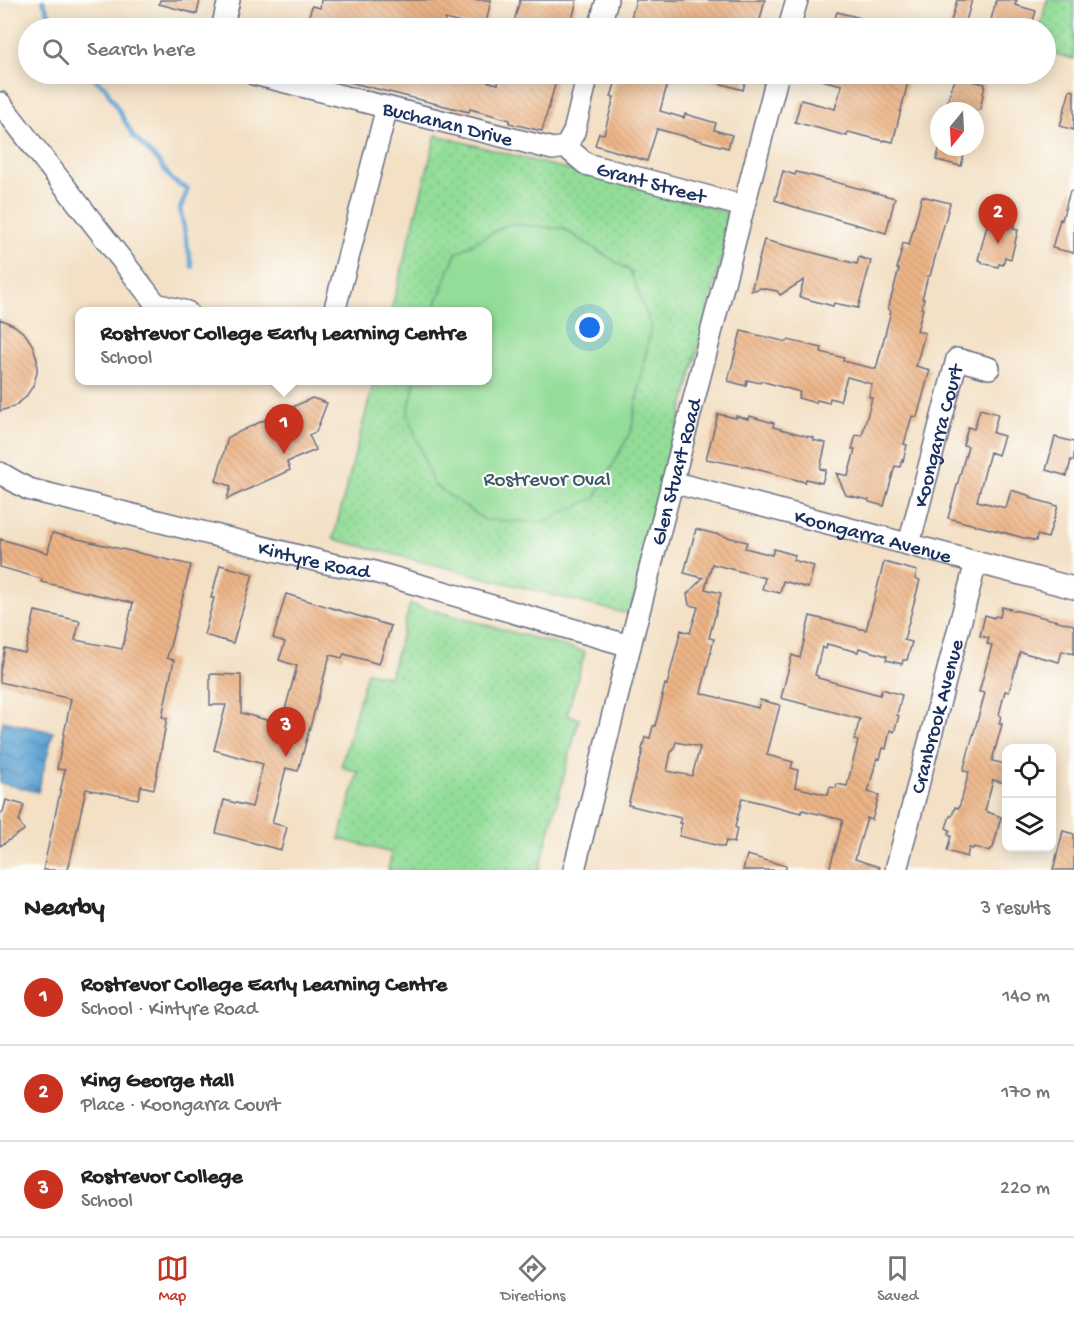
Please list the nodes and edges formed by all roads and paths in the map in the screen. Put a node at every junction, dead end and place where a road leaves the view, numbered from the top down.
1 (230, 0) edge
2 (607, 0) edge
3 (797, 0) edge
4 (225, 18) edge
5 (602, 18) edge
6 (792, 18) edge
7 (294, 84) edge
8 (586, 84) edge
9 (775, 84) edge
10 (0, 103) edge
11 (387, 107) junction
12 (566, 147) junction
13 (743, 206) junction
14 (168, 307) edge
15 (335, 307) edge
16 (989, 368) dead end
17 (0, 472) edge
18 (672, 482) junction
19 (909, 544) junction
20 (976, 562) junction
21 (1074, 588) edge
22 (630, 645) junction
23 (574, 870) edge
24 (896, 870) edge

1 - 4 street
2 - 5 street
3 - 6 street
7 - 11 street, Buchanan Drive
8 - 12 street
9 - 13 street, Glen Stuart Road
10 - 14 street
11 - 12 street, Buchanan Drive
11 - 15 street
12 - 13 street, Grant Street
13 - 18 street, Glen Stuart Road
16 - 19 street, Koongarra Court
17 - 22 street, Kintyre Road
18 - 19 street, Koongarra Avenue
18 - 22 street, Glen Stuart Road
19 - 20 street, Koongarra Avenue
20 - 21 street, Koongarra Avenue
20 - 24 street, Cranbrook Avenue
22 - 23 street, Glen Stuart Road

